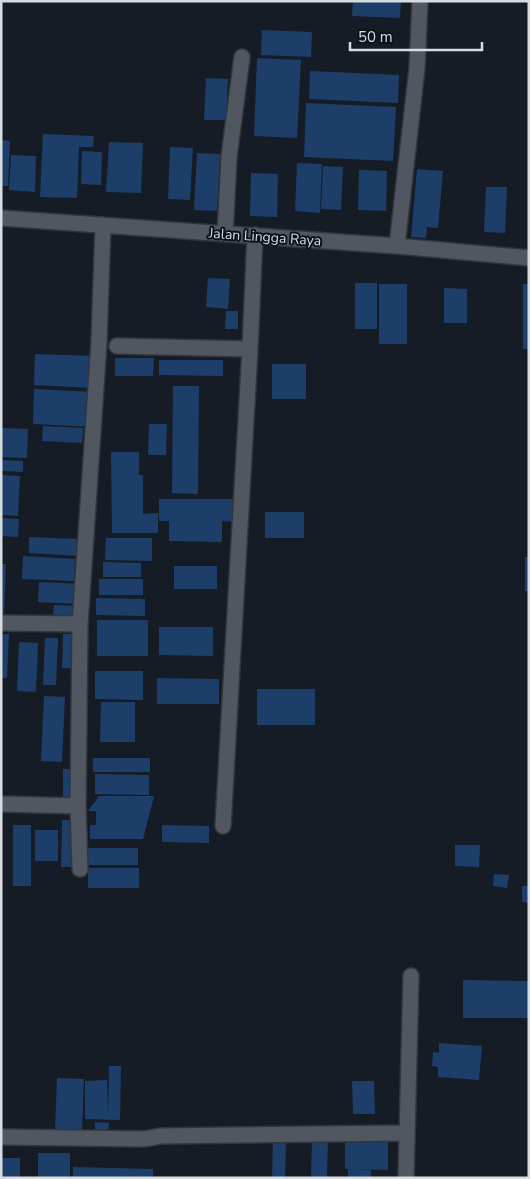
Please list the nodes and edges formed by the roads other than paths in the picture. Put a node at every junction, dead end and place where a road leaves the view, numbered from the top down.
1 (420, 1) edge
2 (242, 57) dead end
3 (1, 218) edge
4 (103, 225) junction
5 (225, 234) junction
6 (254, 235) junction
7 (397, 246) junction
8 (529, 258) edge
9 (117, 346) dead end
10 (250, 349) junction
11 (1, 623) edge
12 (80, 624) junction
13 (1, 804) edge
14 (78, 806) junction
15 (224, 826) dead end
16 (80, 869) dead end
17 (411, 976) dead end
18 (406, 1133) junction
19 (1, 1137) edge
20 (406, 1178) edge

1 - 7 street
2 - 5 street
3 - 4 street, Jalan Lingga Raya
4 - 5 street, Jalan Lingga Raya
4 - 12 street
5 - 6 street, Jalan Lingga Raya
6 - 7 street, Jalan Lingga Raya
6 - 10 street
7 - 8 street, Jalan Lingga Raya
9 - 10 street
10 - 15 street
11 - 12 street
12 - 14 street
13 - 14 street
14 - 16 street
17 - 18 street
18 - 19 street
18 - 20 street

